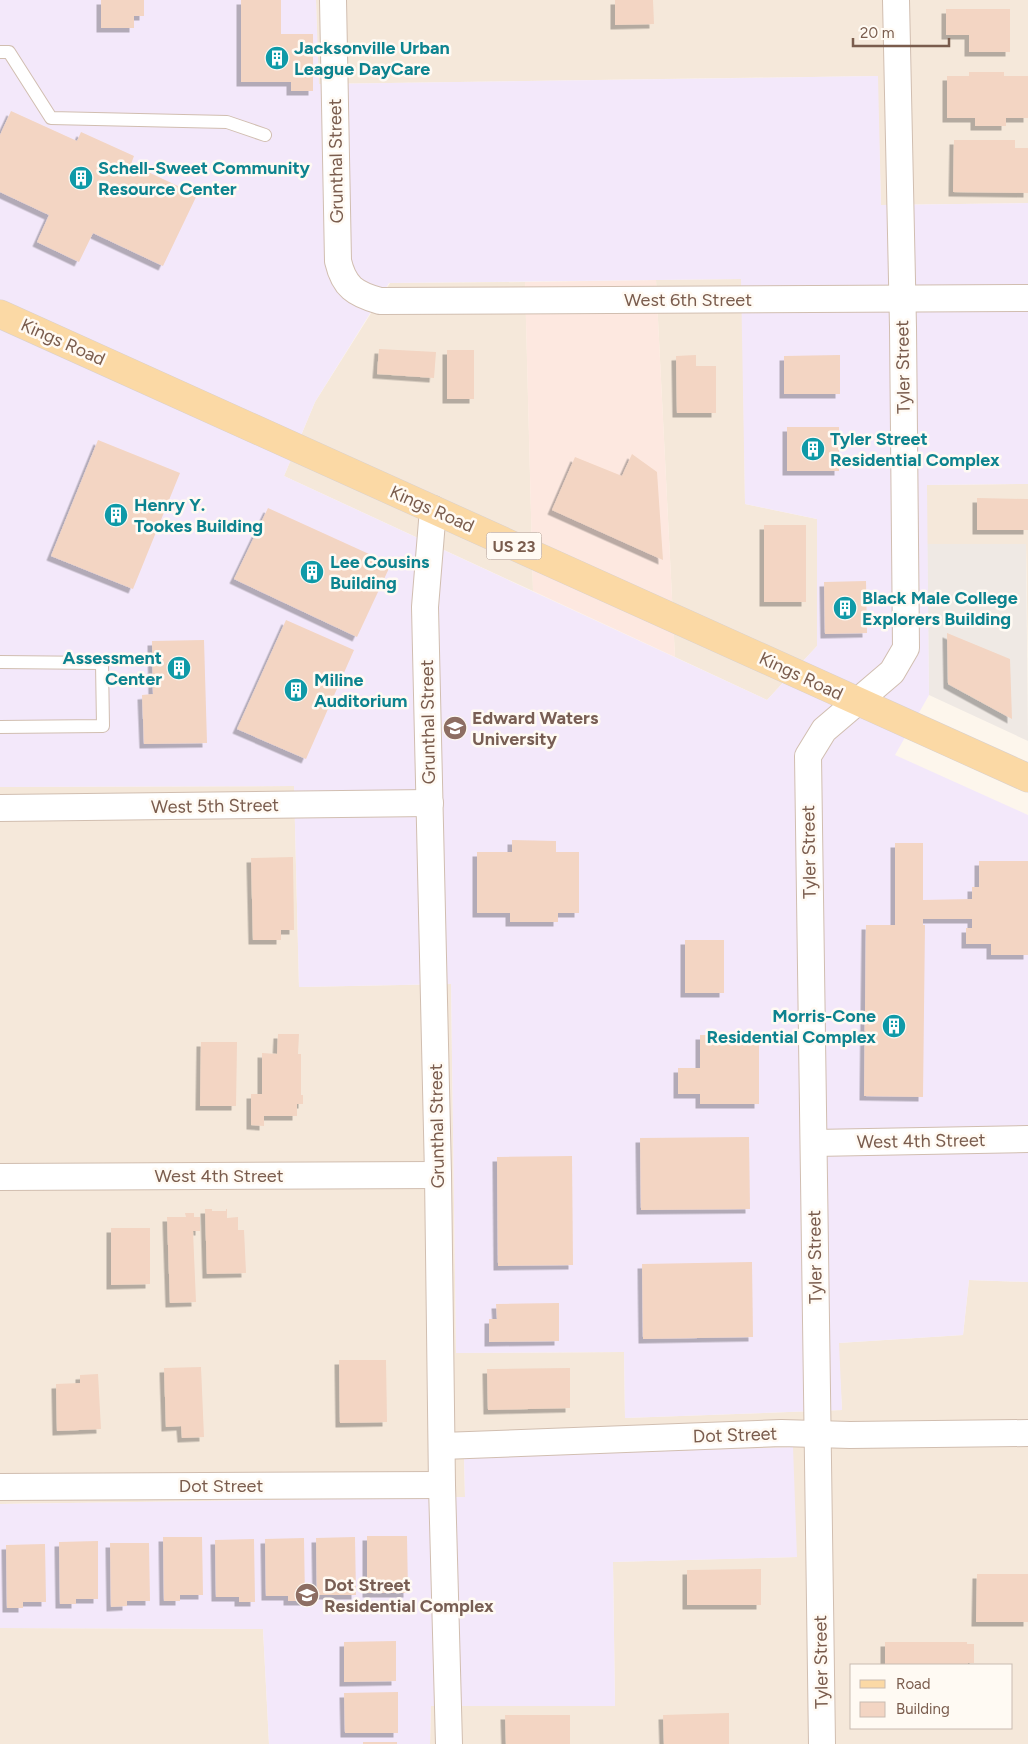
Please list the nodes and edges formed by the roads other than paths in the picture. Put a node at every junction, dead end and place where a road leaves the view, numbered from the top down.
1 (333, 0) edge
2 (896, 0) edge
3 (0, 52) edge
4 (265, 136) dead end
5 (351, 289) joint
6 (1028, 298) edge
7 (902, 299) junction
8 (0, 314) edge
9 (433, 509) junction
10 (0, 662) edge
11 (858, 702) junction
12 (0, 727) edge
13 (1028, 778) edge
14 (430, 803) junction
15 (0, 808) edge
16 (1028, 1139) edge
17 (814, 1143) junction
18 (438, 1176) junction
19 (0, 1177) edge
20 (1028, 1433) edge
21 (818, 1434) junction
22 (442, 1446) junction
23 (442, 1485) junction
24 (0, 1487) edge
25 (449, 1744) edge
26 (822, 1744) edge

1 - 5 street, Grunthal Street
2 - 7 street, Tyler Street
3 - 4 lane
5 - 7 street, West 6th Street
6 - 7 street, West 6th Street
7 - 11 street, Tyler Street
8 - 9 main road, Kings Road / US 23
9 - 11 main road, Kings Road / US 23
9 - 14 street, Grunthal Street
10 - 12 lane
11 - 13 main road, Kings Road / US 23
11 - 17 street, Tyler Street
14 - 15 street, West 5th Street
14 - 18 street, Grunthal Street
16 - 17 street, West 4th Street
17 - 21 street, Tyler Street
18 - 19 street, West 4th Street
18 - 22 street, Grunthal Street
20 - 21 street, Dot Street
21 - 22 street, Dot Street
21 - 26 street, Tyler Street
22 - 23 street, Grunthal Street
23 - 24 street, Dot Street
23 - 25 street, Grunthal Street

